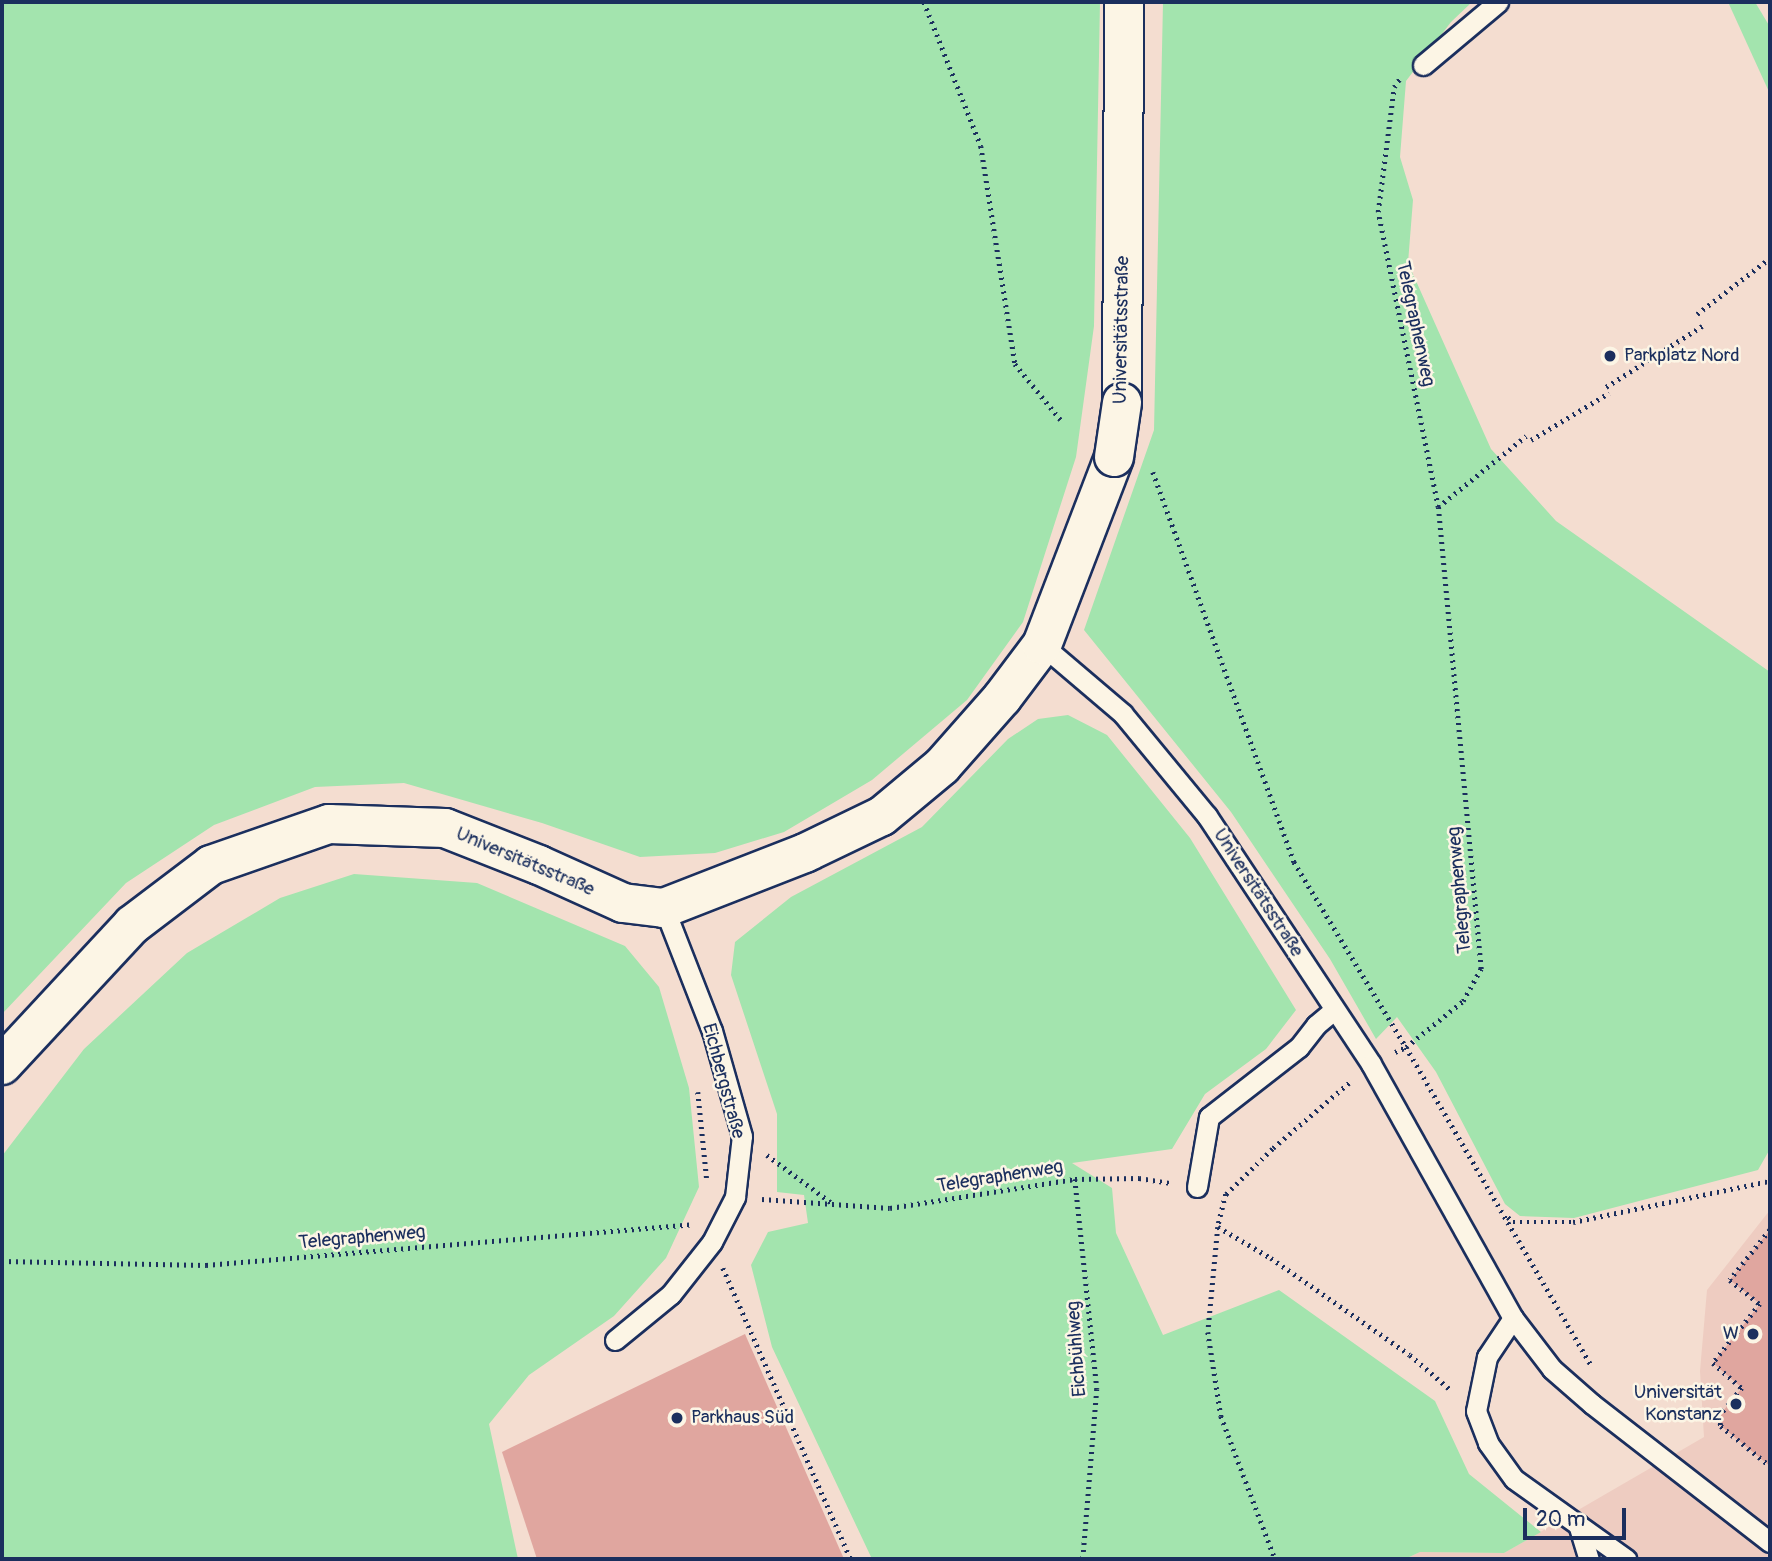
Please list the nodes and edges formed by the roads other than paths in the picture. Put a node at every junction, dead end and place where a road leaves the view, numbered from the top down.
1 (1124, 2) edge
2 (1499, 2) edge
3 (1423, 65) dead end
4 (1042, 645) junction
5 (664, 908) junction
6 (1334, 1010) junction
7 (2, 1065) edge
8 (1196, 1187) road end
9 (1513, 1318) junction
10 (615, 1340) dead end
11 (1578, 1524) junction
12 (1770, 1542) edge
13 (1589, 1559) edge
14 (1626, 1559) edge

1 - 4 street, Universitätsstraße, bridge
2 - 3 lane
4 - 5 street, Universitätsstraße
4 - 6 lane, Universitätsstraße
5 - 7 street, Universitätsstraße
5 - 10 lane, Eichbergstraße
6 - 8 lane
6 - 9 lane, Universitätsstraße
9 - 11 lane
9 - 12 lane, Universitätsstraße
11 - 13 lane
11 - 14 lane

